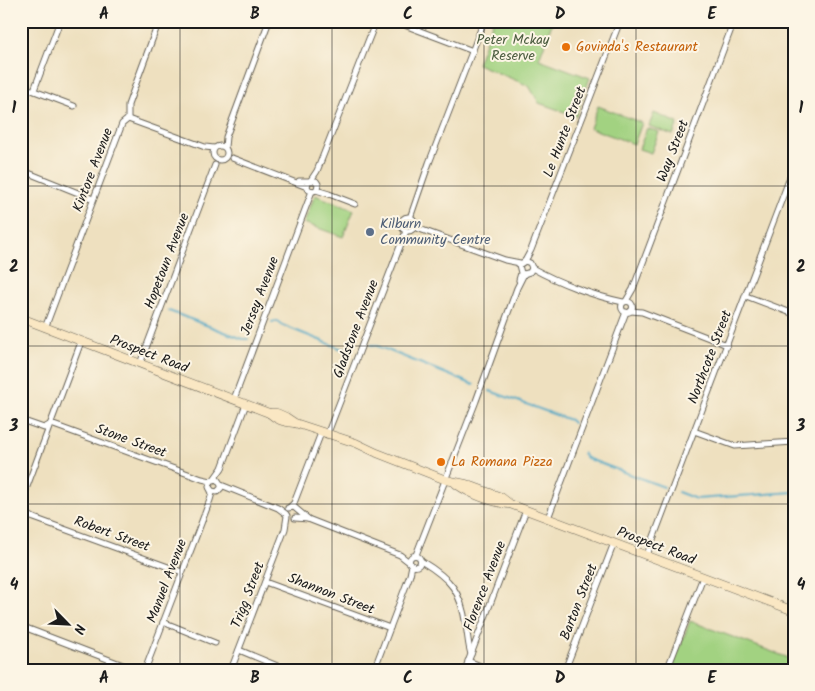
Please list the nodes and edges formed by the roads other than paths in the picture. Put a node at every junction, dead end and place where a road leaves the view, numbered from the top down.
1 (60, 21) edge
2 (159, 21) edge
3 (269, 21) edge
4 (376, 21) edge
5 (484, 21) edge
6 (620, 21) edge
7 (734, 21) edge
8 (407, 26) dead end
9 (473, 51) junction
10 (21, 86) edge
11 (34, 90) junction
12 (74, 106) dead end
13 (128, 119) junction
14 (226, 137) junction
15 (215, 151) junction
16 (224, 154) junction
17 (215, 166) junction
18 (794, 167) edge
19 (21, 170) edge
20 (791, 183) edge
21 (312, 186) junction
22 (93, 199) junction
23 (355, 204) dead end
24 (410, 218) junction
25 (414, 227) junction
26 (406, 231) junction
27 (525, 268) junction
28 (746, 296) junction
29 (627, 307) junction
30 (794, 314) edge
31 (21, 318) edge
32 (45, 328) junction
33 (81, 342) junction
34 (727, 344) junction
35 (140, 364) junction
36 (234, 400) junction
37 (246, 404) junction
38 (21, 420) edge
39 (51, 424) junction
40 (694, 431) junction
41 (324, 434) junction
42 (794, 442) edge
43 (222, 468) junction
44 (446, 480) junction
45 (211, 483) junction
46 (220, 487) junction
47 (297, 496) junction
48 (210, 500) junction
49 (22, 501) edge
50 (297, 510) junction
51 (526, 510) junction
52 (22, 512) edge
53 (290, 514) junction
54 (548, 518) junction
55 (308, 519) junction
56 (614, 543) junction
57 (647, 555) junction
58 (416, 561) junction
59 (182, 572) junction
60 (703, 577) junction
61 (265, 582) junction
62 (794, 611) edge
63 (163, 622) junction
64 (21, 626) edge
65 (390, 628) junction
66 (215, 643) dead end
67 (239, 650) junction
68 (471, 654) junction
69 (468, 661) junction
70 (136, 670) edge
71 (145, 670) edge
72 (231, 670) edge
73 (286, 670) edge
74 (374, 670) edge
75 (465, 670) edge
76 (491, 670) edge
77 (565, 670) edge
78 (667, 670) edge

1 - 11 street
2 - 13 street, Kintore Avenue
3 - 14 street
4 - 21 street, Jersey Avenue
5 - 9 street
6 - 27 street, Le Hunte Street
7 - 29 street, Way Street
8 - 9 street
9 - 24 street
10 - 11 street
11 - 12 street
13 - 15 street
13 - 22 street, Kintore Avenue
14 - 15 street
14 - 16 street
15 - 16 street
15 - 16 street
15 - 17 street, Hopetoun Avenue
16 - 17 street, Hopetoun Avenue
16 - 21 street
17 - 35 street, Hopetoun Avenue
18 - 20 street, Northcote Street
19 - 22 street
20 - 28 street, Northcote Street
21 - 23 street
21 - 36 street, Jersey Avenue
22 - 32 street, Kintore Avenue
24 - 25 street
24 - 26 street
25 - 26 street
25 - 27 street
26 - 41 street, Gladstone Avenue
27 - 29 street
27 - 44 street, Le Hunte Street
28 - 30 street
28 - 34 street, Northcote Street
29 - 34 street
29 - 54 street, Way Street
31 - 32 main road, Prospect Road
32 - 33 main road, Prospect Road
33 - 35 main road, Prospect Road
33 - 39 street
34 - 40 street, Northcote Street
35 - 36 main road, Prospect Road
36 - 37 main road, Prospect Road
37 - 41 main road, Prospect Road
37 - 43 street
38 - 39 street, Stone Street
39 - 45 street, Stone Street
39 - 49 street
40 - 42 street
40 - 57 street, Northcote Street
41 - 44 main road, Prospect Road
41 - 47 street, Trigg Street
43 - 45 street
43 - 46 street
44 - 51 main road, Prospect Road
44 - 58 street, Le Hunte Street
45 - 46 street
45 - 46 street
45 - 48 street, Manuel Avenue
46 - 48 street, Manuel Avenue
46 - 53 street
47 - 50 street, Trigg Street
47 - 53 street, Trigg Street
48 - 59 street, Manuel Avenue
49 - 52 street
50 - 53 street
50 - 53 street
50 - 55 street
51 - 54 main road, Prospect Road
51 - 68 street, Florence Avenue
52 - 59 street, Robert Street
53 - 55 street
53 - 61 street, Trigg Street
54 - 56 main road, Prospect Road
55 - 58 street
56 - 57 main road, Prospect Road
56 - 77 street, Barton Street
57 - 60 main road, Prospect Road
58 - 65 street, Le Hunte Street
58 - 68 street
59 - 63 street, Manuel Avenue
60 - 62 main road, Prospect Road
60 - 78 street
61 - 65 street, Shannon Street
61 - 67 street, Trigg Street
63 - 66 street
63 - 71 street, Manuel Avenue
64 - 70 street
65 - 74 street, Le Hunte Street
67 - 72 street, Trigg Street
67 - 73 street
68 - 69 street, Florence Avenue
69 - 75 street, Florence Avenue
69 - 76 street

